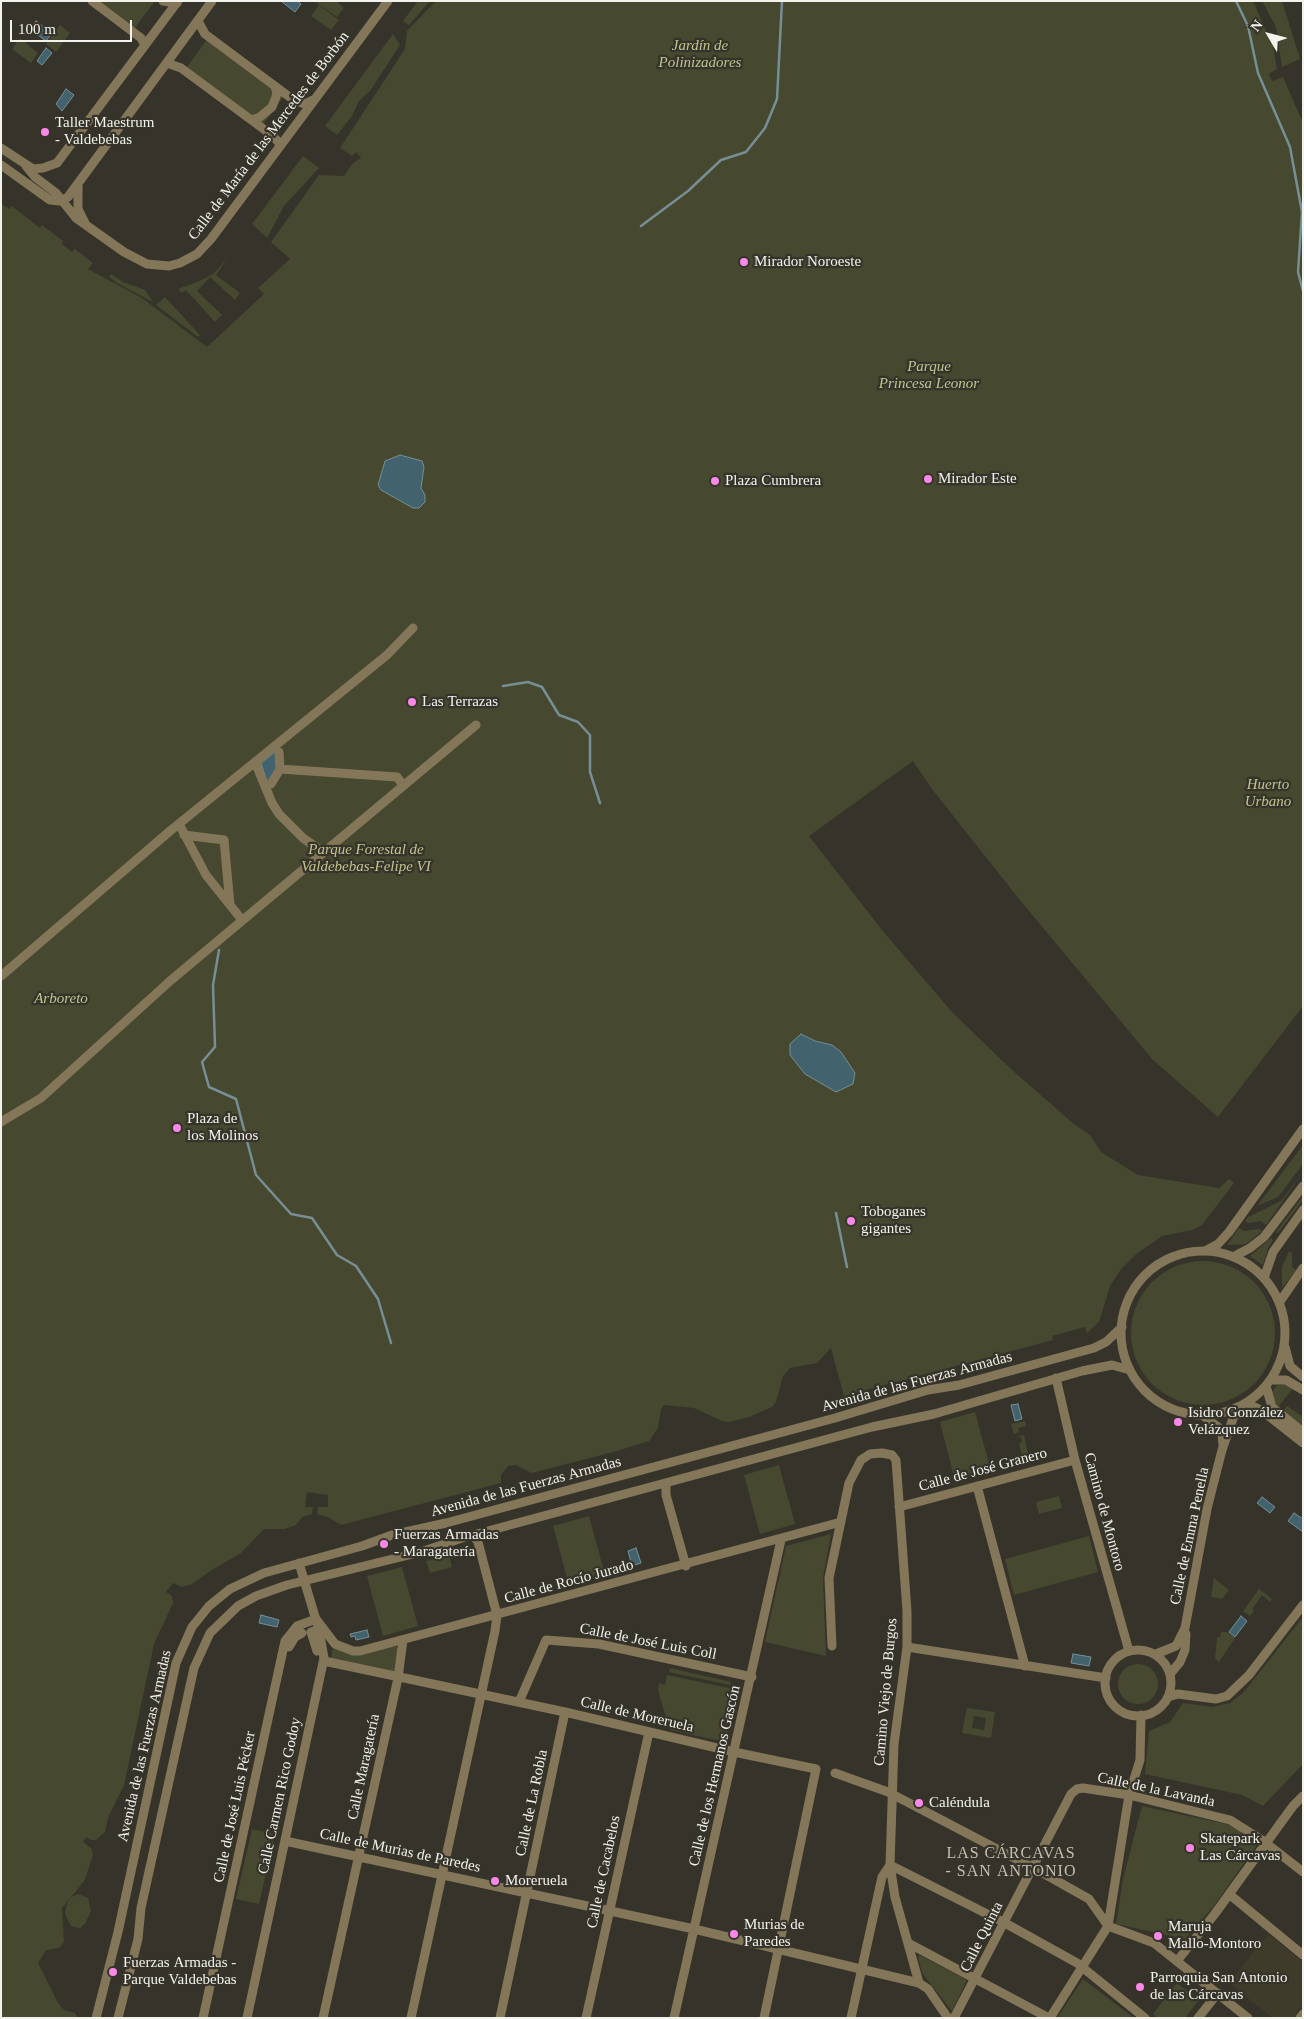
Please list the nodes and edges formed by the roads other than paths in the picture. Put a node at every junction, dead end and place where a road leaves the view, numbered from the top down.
1 (92, 1) edge
2 (163, 1) edge
3 (212, 1) edge
4 (388, 1) edge
5 (177, 2) edge
6 (198, 21) junction
7 (145, 45) junction
8 (167, 63) junction
9 (275, 86) junction
10 (313, 100) junction
11 (252, 120) junction
12 (280, 144) junction
13 (1, 148) edge
14 (23, 164) junction
15 (1, 165) edge
16 (79, 183) junction
17 (61, 201) junction
18 (86, 225) junction
19 (413, 628) dead end
20 (476, 725) dead end
21 (279, 752) dead end
22 (255, 762) junction
23 (280, 769) junction
24 (271, 784) dead end
25 (403, 785) junction
26 (178, 824) junction
27 (184, 835) junction
28 (323, 852) junction
29 (230, 905) junction
30 (242, 920) junction
31 (1, 976) edge
32 (1, 1122) edge
33 (1303, 1129) edge
34 (1303, 1186) edge
35 (1303, 1210) edge
36 (1207, 1250) junction
37 (1233, 1257) junction
38 (1303, 1268) edge
39 (1264, 1278) junction
40 (1279, 1303) junction
41 (1122, 1327) junction
42 (1284, 1346) junction
43 (1130, 1370) junction
44 (1303, 1377) edge
45 (1056, 1378) junction
46 (1268, 1383) junction
47 (1303, 1390) edge
48 (1242, 1405) junction
49 (1201, 1414) junction
50 (1303, 1432) edge
51 (1303, 1443) edge
52 (1222, 1450) junction
53 (1075, 1460) junction
54 (666, 1484) junction
55 (977, 1486) junction
56 (899, 1507) junction
57 (841, 1522) junction
58 (473, 1536) junction
59 (780, 1540) junction
60 (299, 1563) junction
61 (686, 1566) junction
62 (305, 1581) junction
63 (1303, 1605) edge
64 (497, 1615) junction
65 (316, 1619) junction
66 (1185, 1628) junction
67 (403, 1640) junction
68 (832, 1646) dead end
69 (289, 1647) dead end
70 (907, 1647) junction
71 (317, 1651) dead end
72 (1129, 1651) junction
73 (1156, 1654) junction
74 (324, 1661) junction
75 (1026, 1666) junction
76 (1170, 1674) junction
77 (752, 1677) junction
78 (398, 1678) junction
79 (1106, 1678) junction
80 (482, 1695) junction
81 (1168, 1697) junction
82 (519, 1702) junction
83 (565, 1712) junction
84 (1141, 1715) junction
85 (649, 1732) junction
86 (734, 1752) junction
87 (835, 1773) dead end
88 (892, 1795) junction
89 (1129, 1795) junction
90 (1303, 1796) edge
91 (285, 1841) junction
92 (1266, 1844) junction
93 (358, 1857) junction
94 (890, 1865) junction
95 (1032, 1868) junction
96 (1303, 1872) edge
97 (442, 1875) junction
98 (527, 1893) junction
99 (1229, 1894) junction
100 (610, 1911) junction
101 (1005, 1923) junction
102 (1108, 1926) junction
103 (694, 1929) junction
104 (908, 1944) junction
105 (778, 1950) junction
106 (1303, 1954) edge
107 (1177, 1961) junction
108 (861, 1969) junction
109 (1083, 1969) junction
110 (976, 1978) junction
111 (919, 1983) junction
112 (104, 1986) junction
113 (1218, 1993) junction
114 (852, 2014) edge
115 (1303, 2014) edge
116 (96, 2018) edge
117 (102, 2018) edge
118 (118, 2018) edge
119 (203, 2018) edge
120 (247, 2018) edge
121 (324, 2018) edge
122 (411, 2018) edge
123 (500, 2018) edge
124 (586, 2018) edge
125 (674, 2018) edge
126 (764, 2018) edge
127 (948, 2018) edge
128 (954, 2018) edge
129 (1049, 2018) edge
130 (1145, 2018) edge
131 (1198, 2018) edge
132 (1248, 2018) edge
133 (1300, 2018) edge

1 - 7 street
2 - 5 street
3 - 6 street
4 - 10 street, Calle de María de las Mercedes de Borbón
5 - 7 street
6 - 8 street
6 - 9 street
7 - 14 street
8 - 11 street
8 - 16 street
9 - 10 street
9 - 11 street
10 - 12 street, Calle de María de las Mercedes de Borbón
11 - 12 street
12 - 18 street, Calle de María de las Mercedes de Borbón
13 - 14 street, Calle de María de las Mercedes de Borbón
14 - 17 street, Calle de María de las Mercedes de Borbón
15 - 17 street, Calle de María de las Mercedes de Borbón
16 - 17 street
16 - 18 street
17 - 18 street, Calle de María de las Mercedes de Borbón
19 - 22 street
20 - 25 street
21 - 23 street
22 - 26 street
22 - 28 street
23 - 24 street
23 - 25 street
25 - 28 street
26 - 27 street
26 - 31 street
27 - 29 street
27 - 29 street
28 - 30 street
29 - 30 street
30 - 32 street
33 - 36 street
34 - 37 street
35 - 39 street
36 - 37 street
36 - 41 street
37 - 39 street
38 - 40 street
39 - 40 street
40 - 42 street
41 - 43 street
41 - 60 street, Avenida de las Fuerzas Armadas
42 - 44 street
42 - 46 street
43 - 45 street, Avenida de las Fuerzas Armadas
43 - 49 street
45 - 53 street, Camino de Montoro
45 - 54 street, Avenida de las Fuerzas Armadas
46 - 47 street
46 - 48 street
46 - 50 street
48 - 49 street
48 - 51 street
48 - 52 street, Calle de Emma Penella
49 - 52 street, Calle de Emma Penella
52 - 66 street, Calle de Emma Penella
53 - 55 street, Calle de José Granero
53 - 72 street, Camino de Montoro
54 - 58 street, Avenida de las Fuerzas Armadas
54 - 61 street
55 - 56 street, Calle de José Granero
55 - 75 street
56 - 57 street, Camino Viejo de Burgos
56 - 70 street, Camino Viejo de Burgos
57 - 59 street, Calle de Rocío Jurado
57 - 68 street
58 - 62 street, Avenida de las Fuerzas Armadas
58 - 64 street
59 - 61 street, Calle de Rocío Jurado
59 - 77 street, Calle de los Hermanos Gascón
60 - 62 street, Calle Carmen Rico Godoy
60 - 112 street, Avenida de las Fuerzas Armadas
61 - 64 street, Calle de Rocío Jurado
62 - 65 street, Calle Carmen Rico Godoy
62 - 118 street, Avenida de las Fuerzas Armadas
63 - 81 street
64 - 67 street, Calle de Rocío Jurado
64 - 80 street
65 - 67 street, Calle de Rocío Jurado
65 - 74 street, Calle Carmen Rico Godoy
65 - 119 street, Calle de José Luis Pécker
66 - 73 street, Calle de Emma Penella
66 - 76 street, Calle de Emma Penella
67 - 78 street, Calle Maragatería
69 - 71 street
70 - 75 street
70 - 88 street, Camino Viejo de Burgos
72 - 73 street
72 - 79 street
73 - 76 street
74 - 78 street, Calle de Moreruela
74 - 91 street, Calle Carmen Rico Godoy
75 - 79 street
76 - 81 street
77 - 82 street, Calle de José Luis Coll
77 - 86 street, Calle de los Hermanos Gascón
78 - 80 street, Calle de Moreruela
78 - 93 street, Calle Maragatería
79 - 84 street
80 - 82 street, Calle de Moreruela
80 - 97 street
81 - 84 street
82 - 83 street, Calle de Moreruela
83 - 85 street, Calle de Moreruela
83 - 98 street, Calle de La Robla
84 - 89 street
85 - 86 street, Calle de Moreruela
85 - 100 street, Calle de Cacabelos
86 - 103 street, Calle de los Hermanos Gascón
86 - 105 street, Calle de Moreruela
87 - 88 street
88 - 94 street, Camino Viejo de Burgos
88 - 95 street
89 - 92 street, Calle de la Lavanda
89 - 95 street, Calle de la Lavanda
89 - 102 street
90 - 92 street
91 - 93 street, Calle de Murias de Paredes
91 - 120 street, Calle Carmen Rico Godoy
92 - 96 street, Calle de la Lavanda
92 - 99 street
93 - 97 street, Calle de Murias de Paredes
93 - 121 street, Calle Maragatería
94 - 101 street
94 - 104 street, Camino Viejo de Burgos
94 - 108 street
95 - 101 street, Calle Quinta
95 - 102 street
97 - 98 street, Calle de Murias de Paredes
97 - 122 street
98 - 100 street, Calle de Murias de Paredes
98 - 123 street, Calle de La Robla
99 - 106 street
99 - 107 street
100 - 103 street, Calle de Murias de Paredes
100 - 124 street, Calle de Cacabelos
101 - 109 street
101 - 110 street, Calle Quinta
102 - 107 street
102 - 109 street
103 - 105 street, Calle de Murias de Paredes
103 - 125 street, Calle de los Hermanos Gascón
104 - 110 street
104 - 111 street, Camino Viejo de Burgos
105 - 108 street, Calle de Murias de Paredes
105 - 126 street
107 - 113 street
108 - 111 street, Calle de Murias de Paredes
108 - 114 street
109 - 129 street
109 - 130 street
110 - 128 street, Calle Quinta
110 - 129 street
111 - 127 street, Camino Viejo de Burgos
112 - 116 street, Avenida de las Fuerzas Armadas
112 - 117 street
113 - 131 street
113 - 132 street
115 - 133 street

